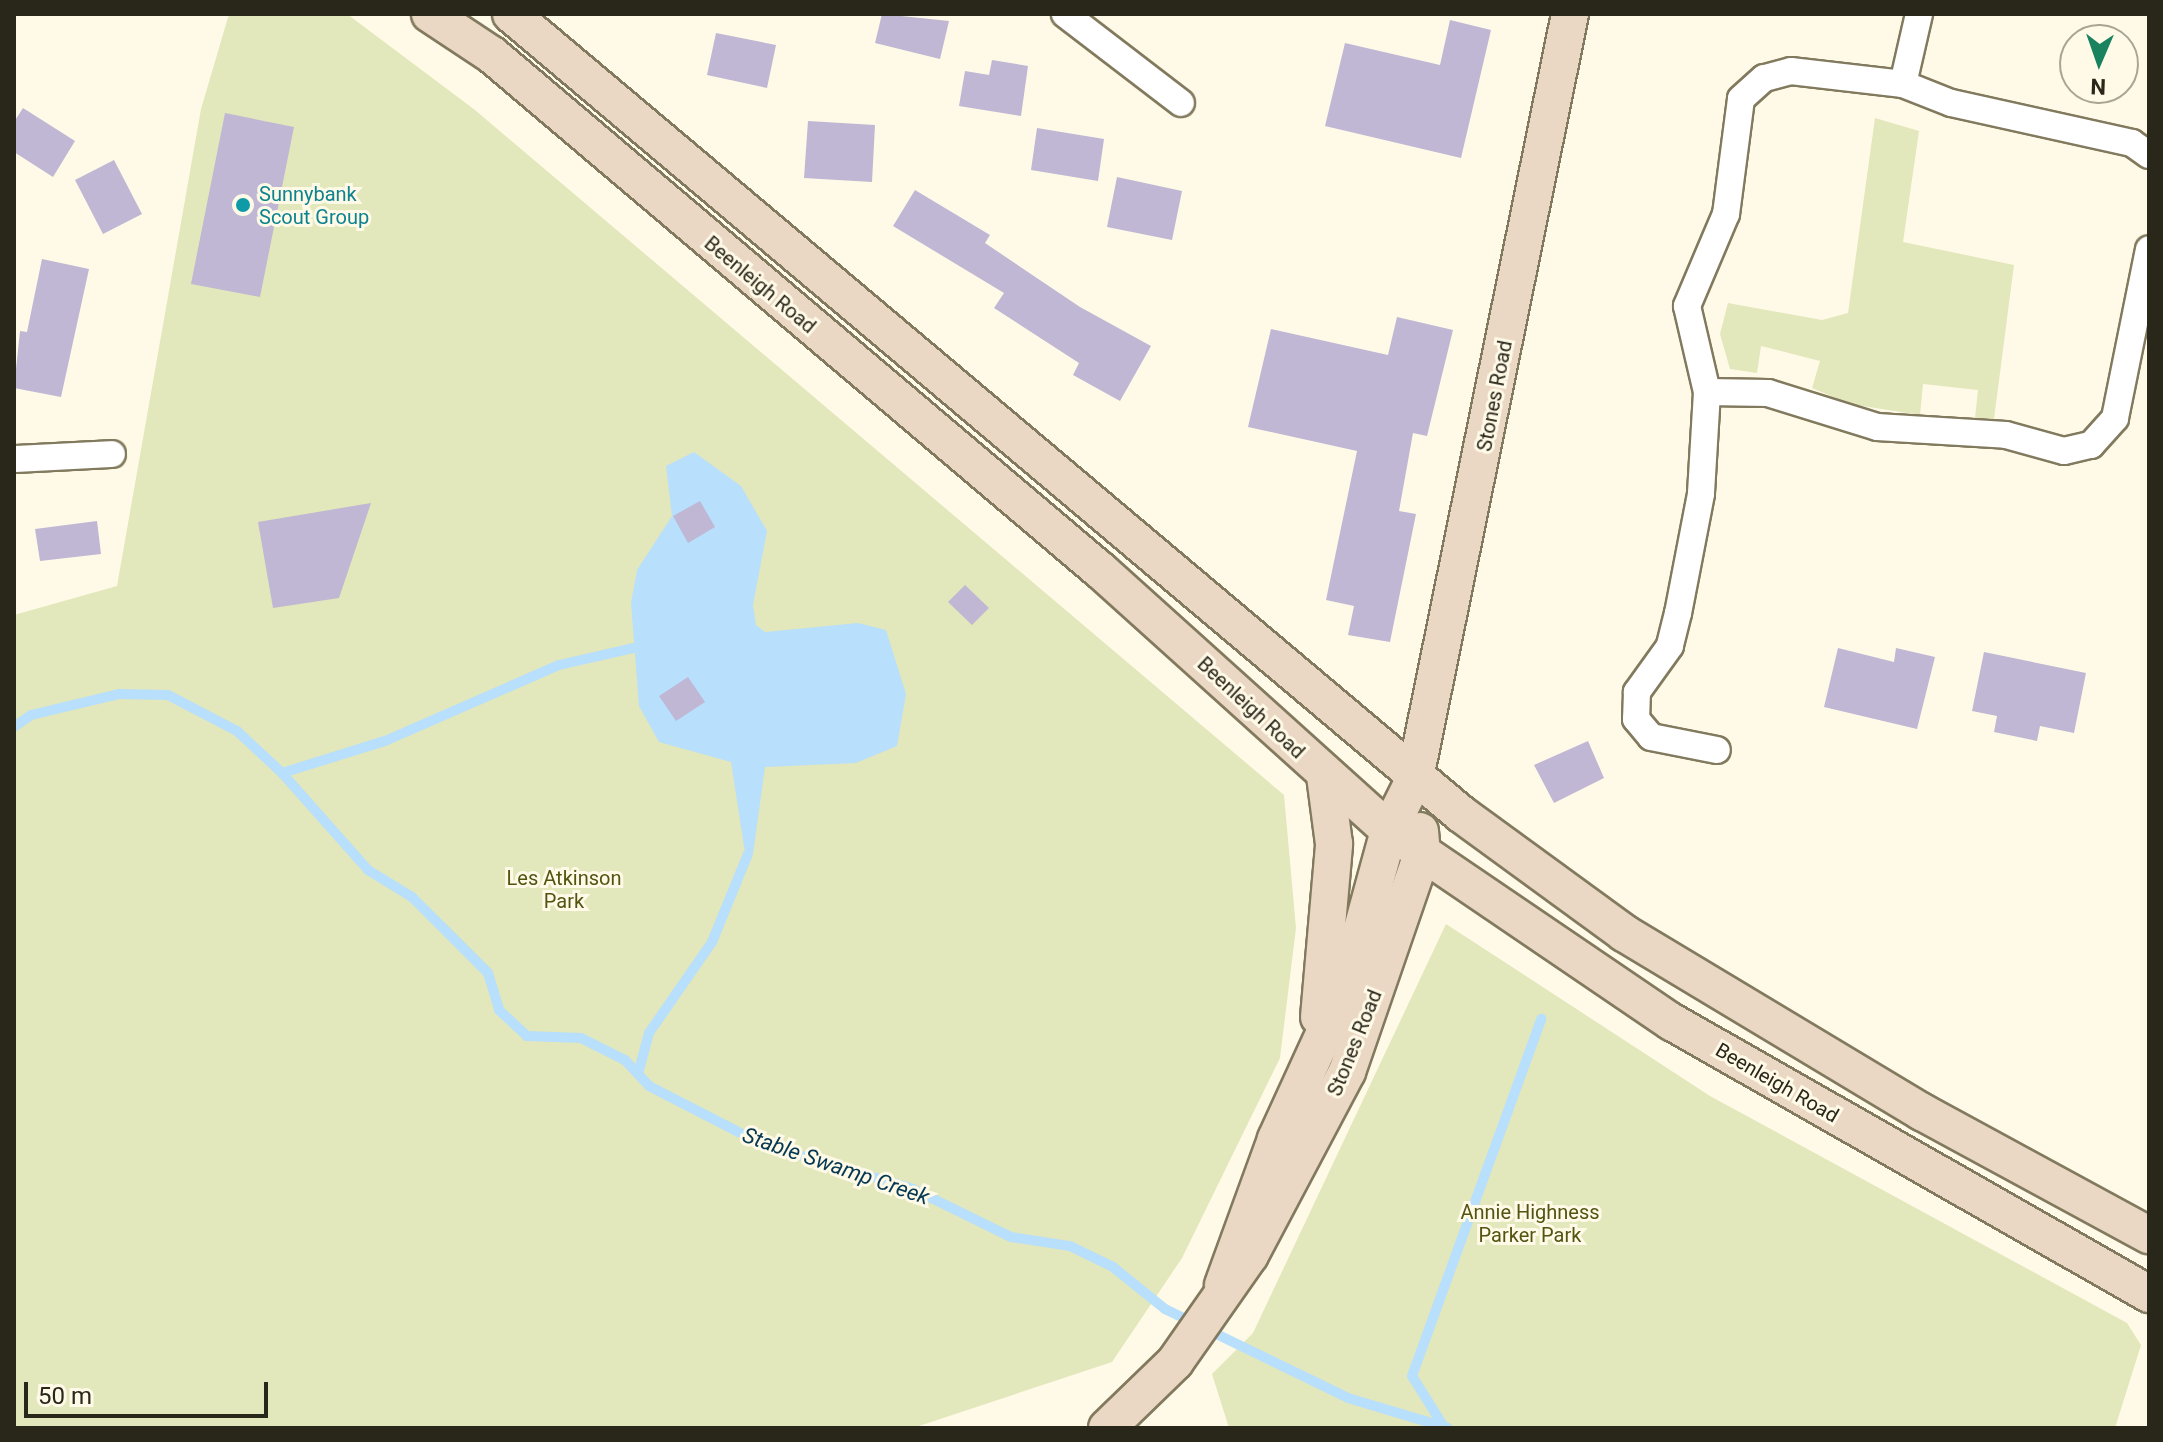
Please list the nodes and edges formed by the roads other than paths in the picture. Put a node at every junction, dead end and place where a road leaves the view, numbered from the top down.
1 (430, 14) edge
2 (511, 14) edge
3 (1065, 14) edge
4 (1570, 14) edge
5 (1919, 14) edge
6 (1903, 84) junction
7 (1181, 103) dead end
8 (2149, 155) edge
9 (2149, 249) edge
10 (1707, 392) junction
11 (112, 454) dead end
12 (14, 459) edge
13 (1717, 750) dead end
14 (1325, 776) junction
15 (1415, 778) junction
16 (1389, 830) junction
17 (1422, 854) junction
18 (1315, 1050) junction
19 (2149, 1235) edge
20 (1223, 1285) junction
21 (2149, 1294) edge
22 (1107, 1428) edge

1 - 14 main road, Beenleigh Road
2 - 15 main road
3 - 7 street
4 - 15 main road, Stones Road
5 - 6 street
6 - 8 street
6 - 10 street
9 - 10 street
10 - 13 street
11 - 12 street
14 - 16 main road, Beenleigh Road
14 - 18 main road, Stones Road
15 - 16 main road, Stones Road
15 - 17 main road, Stones Road
15 - 19 main road
16 - 17 main road, Beenleigh Road
16 - 18 main road, Stones Road
17 - 20 main road, Stones Road
17 - 21 main road, Beenleigh Road
18 - 20 main road, Stones Road
20 - 22 main road, Stones Road

